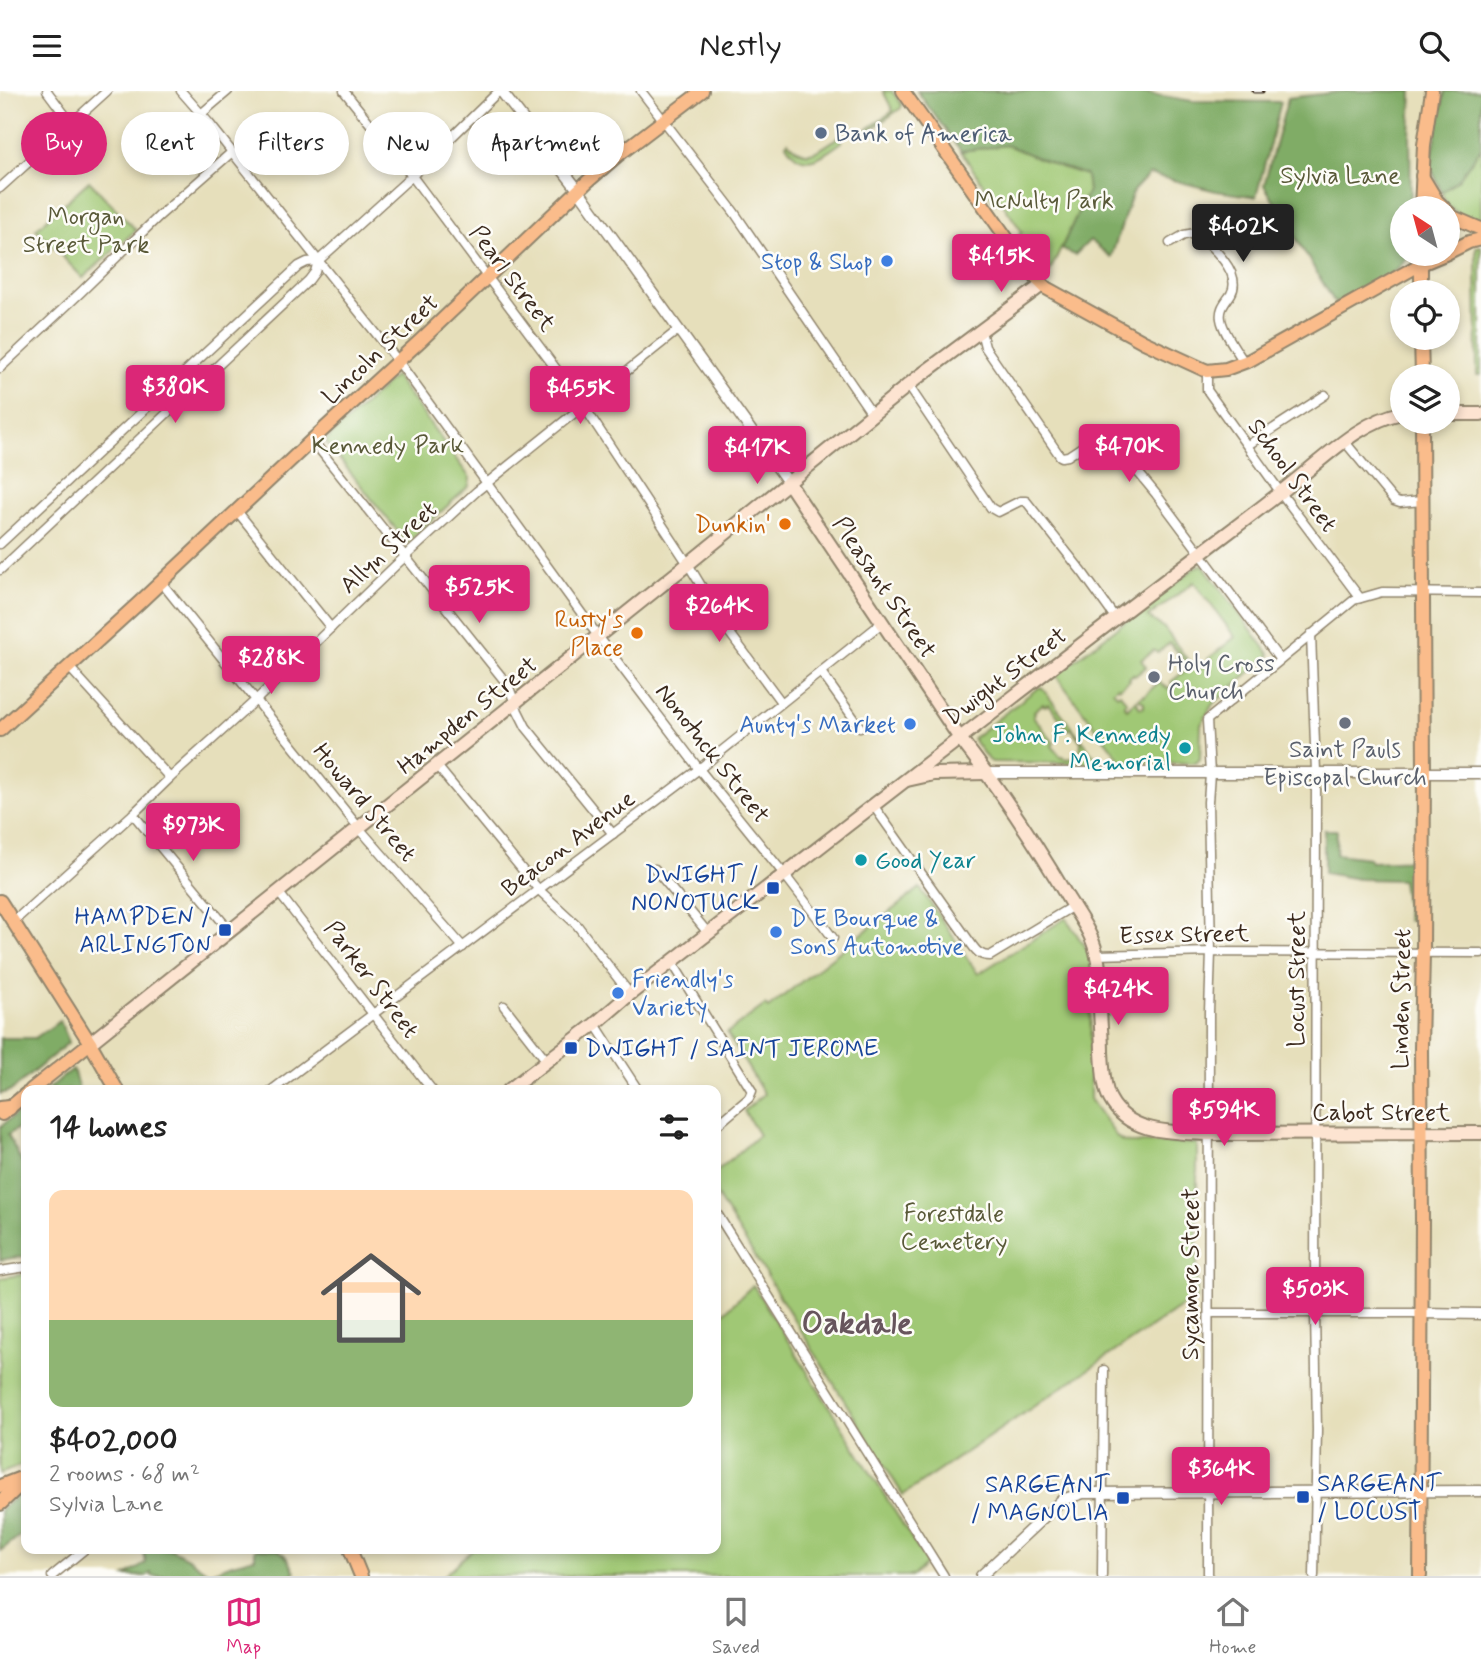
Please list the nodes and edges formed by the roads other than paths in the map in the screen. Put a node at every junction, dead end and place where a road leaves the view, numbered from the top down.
1 (47, 91) edge
2 (107, 91) edge
3 (181, 91) edge
4 (228, 91) edge
5 (344, 91) edge
6 (500, 91) edge
7 (641, 91) edge
8 (702, 91) edge
9 (903, 91) edge
10 (1431, 94) edge
11 (63, 112) edge
12 (83, 112) edge
13 (199, 112) edge
14 (203, 112) edge
15 (663, 120) junction
16 (220, 137) edge
17 (232, 152) junction
18 (21, 169) edge
19 (412, 176) junction
20 (1422, 176) junction
21 (0, 188) edge
22 (579, 191) junction
23 (1421, 196) edge
24 (1434, 196) edge
25 (1460, 220) edge
26 (1481, 229) edge
27 (1481, 239) edge
28 (1170, 243) dead end
29 (1460, 247) edge
30 (318, 261) junction
31 (1410, 266) edge
32 (488, 276) junction
33 (1042, 285) junction
34 (678, 330) junction
35 (981, 331) junction
36 (398, 361) junction
37 (1244, 362) junction
38 (0, 368) edge
39 (1207, 371) junction
40 (908, 385) junction
41 (1325, 395) dead end
42 (583, 405) junction
43 (872, 414) junction
44 (1460, 414) edge
45 (1481, 414) edge
46 (1390, 415) edge
47 (1422, 434) edge
48 (312, 440) junction
49 (1345, 442) junction
50 (1248, 445) junction
51 (788, 482) junction
52 (486, 483) junction
53 (1281, 493) junction
54 (1422, 501) junction
55 (237, 511) junction
56 (0, 544) edge
57 (1200, 554) junction
58 (405, 557) junction
59 (688, 564) junction
60 (0, 570) edge
61 (161, 582) junction
62 (1422, 593) junction
63 (1481, 593) edge
64 (1360, 598) junction
65 (1116, 619) junction
66 (883, 622) junction
67 (331, 628) junction
68 (1311, 634) junction
69 (598, 636) junction
70 (1280, 660) junction
71 (69, 667) junction
72 (821, 672) junction
73 (256, 700) junction
74 (781, 702) junction
75 (515, 703) junction
76 (860, 727) dead end
77 (0, 730) edge
78 (959, 737) junction
79 (437, 766) junction
80 (699, 769) junction
81 (1316, 772) junction
82 (987, 773) junction
83 (1424, 773) junction
84 (1481, 773) edge
85 (1210, 774) junction
86 (170, 778) junction
87 (904, 781) junction
88 (873, 805) junction
89 (134, 814) junction
90 (359, 828) junction
91 (613, 834) junction
92 (655, 869) dead end
93 (784, 874) junction
94 (539, 890) junction
95 (279, 893) junction
96 (0, 901) edge
97 (1073, 906) junction
98 (13, 922) junction
99 (230, 931) junction
100 (708, 933) junction
101 (833, 938) dead end
102 (463, 947) junction
103 (1211, 952) junction
104 (1315, 953) junction
105 (1423, 953) junction
106 (1481, 953) edge
107 (1097, 955) junction
108 (672, 962) junction
109 (630, 994) junction
110 (504, 1006) dead end
111 (373, 1013) junction
112 (595, 1024) junction
113 (90, 1044) junction
114 (547, 1061) junction
115 (37, 1085) edge
116 (114, 1085) edge
117 (279, 1085) edge
118 (428, 1085) edge
119 (516, 1085) edge
120 (635, 1085) edge
121 (21, 1098) edge
122 (3, 1111) edge
123 (1119, 1111) joint
124 (721, 1122) edge
125 (1315, 1132) junction
126 (1421, 1132) junction
127 (1210, 1133) junction
128 (1481, 1133) edge
129 (721, 1227) edge
130 (21, 1269) edge
131 (0, 1271) edge
132 (1315, 1312) junction
133 (1209, 1313) junction
134 (1421, 1313) junction
135 (1481, 1314) edge
136 (1104, 1370) dead end
137 (21, 1479) edge
138 (21, 1482) edge
139 (0, 1486) edge
140 (1316, 1491) junction
141 (1420, 1491) junction
142 (1481, 1491) edge
143 (1102, 1492) junction
144 (1208, 1492) junction
145 (0, 1503) edge
146 (79, 1554) edge
147 (355, 1554) edge
148 (52, 1576) edge
149 (361, 1576) edge
150 (944, 1576) edge
151 (981, 1576) edge
152 (1102, 1576) edge
153 (1208, 1576) edge
154 (1314, 1576) edge
155 (1420, 1576) edge

1 - 11 street
2 - 12 street
3 - 13 street, Nonotuck Street
4 - 14 street
5 - 19 street, Pearl Street
6 - 19 street
6 - 22 street, Pleasant Street
7 - 15 street
8 - 15 main road, Lincoln Street
9 - 33 main road
10 - 20 main road
15 - 22 main road, Lincoln Street
15 - 43 street
16 - 17 street, Nonotuck Street
17 - 30 street, Nonotuck Street
17 - 38 street
18 - 21 street
19 - 30 street
19 - 32 street, Pearl Street
20 - 23 main road
20 - 24 main road
22 - 32 main road, Lincoln Street
22 - 34 street, Pleasant Street
25 - 26 main road
27 - 29 main road
28 - 37 street
30 - 36 street, Nonotuck Street
30 - 56 street
30 - 60 street
31 - 37 main road
32 - 36 main road, Lincoln Street
32 - 42 street, Pearl Street
33 - 35 main road, Hampden Street
33 - 39 main road
34 - 42 street, Allyn Street
34 - 51 street, Pleasant Street
35 - 40 main road, Hampden Street
35 - 57 street
36 - 48 main road, Lincoln Street
36 - 52 street, Nonotuck Street
37 - 39 main road
39 - 50 street, School Street
40 - 43 main road, Hampden Street
40 - 65 street
41 - 50 street
42 - 52 street, Allyn Street
42 - 59 street, Pearl Street
43 - 51 main road, Hampden Street
44 - 45 main road
46 - 49 main road, Dwight Street
47 - 54 main road, Linden Street
48 - 55 main road, Lincoln Street
48 - 58 street
49 - 53 main road, Dwight Street
49 - 54 street
50 - 53 street, School Street
51 - 59 main road, Hampden Street
51 - 66 main road, Pleasant Street
52 - 58 street, Allyn Street
52 - 69 street, Nonotuck Street
53 - 57 main road, Dwight Street
53 - 64 street, School Street
54 - 62 main road, Linden Street
55 - 61 main road, Lincoln Street
55 - 67 street
57 - 65 main road, Dwight Street
57 - 70 street
58 - 67 street, Allyn Street
58 - 75 street
59 - 69 main road, Hampden Street
59 - 74 street, Pearl Street
61 - 71 main road, Lincoln Street
61 - 73 street, Howard Street
62 - 63 street
62 - 64 street
62 - 83 main road, Linden Street
64 - 68 street
65 - 78 main road, Dwight Street
66 - 72 street, Beacon Avenue
66 - 78 main road, Pleasant Street
67 - 73 street, Allyn Street
68 - 70 street
68 - 81 street, Locust Street
69 - 75 main road, Hampden Street
69 - 80 street, Nonotuck Street
70 - 85 street, Sycamore Street
71 - 77 main road, Lincoln Street
71 - 86 street
72 - 74 street, Beacon Avenue
72 - 76 street
73 - 86 street, Allyn Street
73 - 90 street, Howard Street
74 - 80 street, Beacon Avenue
75 - 79 main road, Hampden Street
75 - 91 street
78 - 82 main road, Pleasant Street
78 - 87 main road, Dwight Street
79 - 90 main road, Hampden Street
79 - 94 street
80 - 91 street, Beacon Avenue
80 - 93 street, Nonotuck Street
81 - 83 street
81 - 85 street
81 - 104 street, Locust Street
82 - 85 street
82 - 87 main road
82 - 97 main road, Pleasant Street
83 - 84 street
83 - 105 main road, Linden Street
85 - 103 street, Sycamore Street
86 - 89 street, Allyn Street
87 - 88 main road, Dwight Street
88 - 93 main road, Dwight Street
88 - 97 street
89 - 98 street, Allyn Street
89 - 99 street
90 - 95 main road, Hampden Street
90 - 102 street, Howard Street
91 - 94 street, Beacon Avenue
92 - 100 street
93 - 100 main road, Dwight Street
93 - 101 street, Nonotuck Street
94 - 102 street, Beacon Avenue
94 - 109 street
95 - 99 main road, Hampden Street
95 - 111 street, Parker Street
96 - 98 main road
97 - 107 main road, Pleasant Street
98 - 113 main road
99 - 113 main road, Hampden Street
100 - 108 main road, Dwight Street
102 - 111 street, Beacon Avenue
103 - 104 street, Essex Street
103 - 107 street, Essex Street
103 - 127 street, Sycamore Street
104 - 105 street, Essex Street
104 - 125 street, Locust Street
105 - 106 street, Essex Street
105 - 126 main road, Linden Street
107 - 123 main road, Pleasant Street
108 - 109 main road, Dwight Street
108 - 124 street
109 - 112 main road, Dwight Street
110 - 114 street
111 - 117 street, Beacon Avenue
111 - 118 street, Parker Street
112 - 114 main road, Dwight Street
112 - 120 street
113 - 115 main road
113 - 116 main road
114 - 119 main road, Dwight Street
121 - 122 main road
123 - 127 main road, Cabot Street
125 - 126 main road, Cabot Street
125 - 127 main road, Cabot Street
125 - 132 street, Locust Street
126 - 128 main road, Cabot Street
126 - 134 main road, Linden Street
127 - 133 street, Sycamore Street
129 - 150 street
130 - 131 street
132 - 133 street
132 - 134 street
132 - 140 street, Locust Street
133 - 144 street, Sycamore Street
134 - 135 street
134 - 141 main road, Linden Street
136 - 143 street
137 - 139 main road
138 - 145 highway
140 - 141 street
140 - 144 street
140 - 154 street, Locust Street
141 - 142 street
141 - 155 main road, Linden Street
143 - 144 street
143 - 151 street
143 - 152 street
144 - 153 street, Sycamore Street
146 - 148 street
147 - 149 main road

